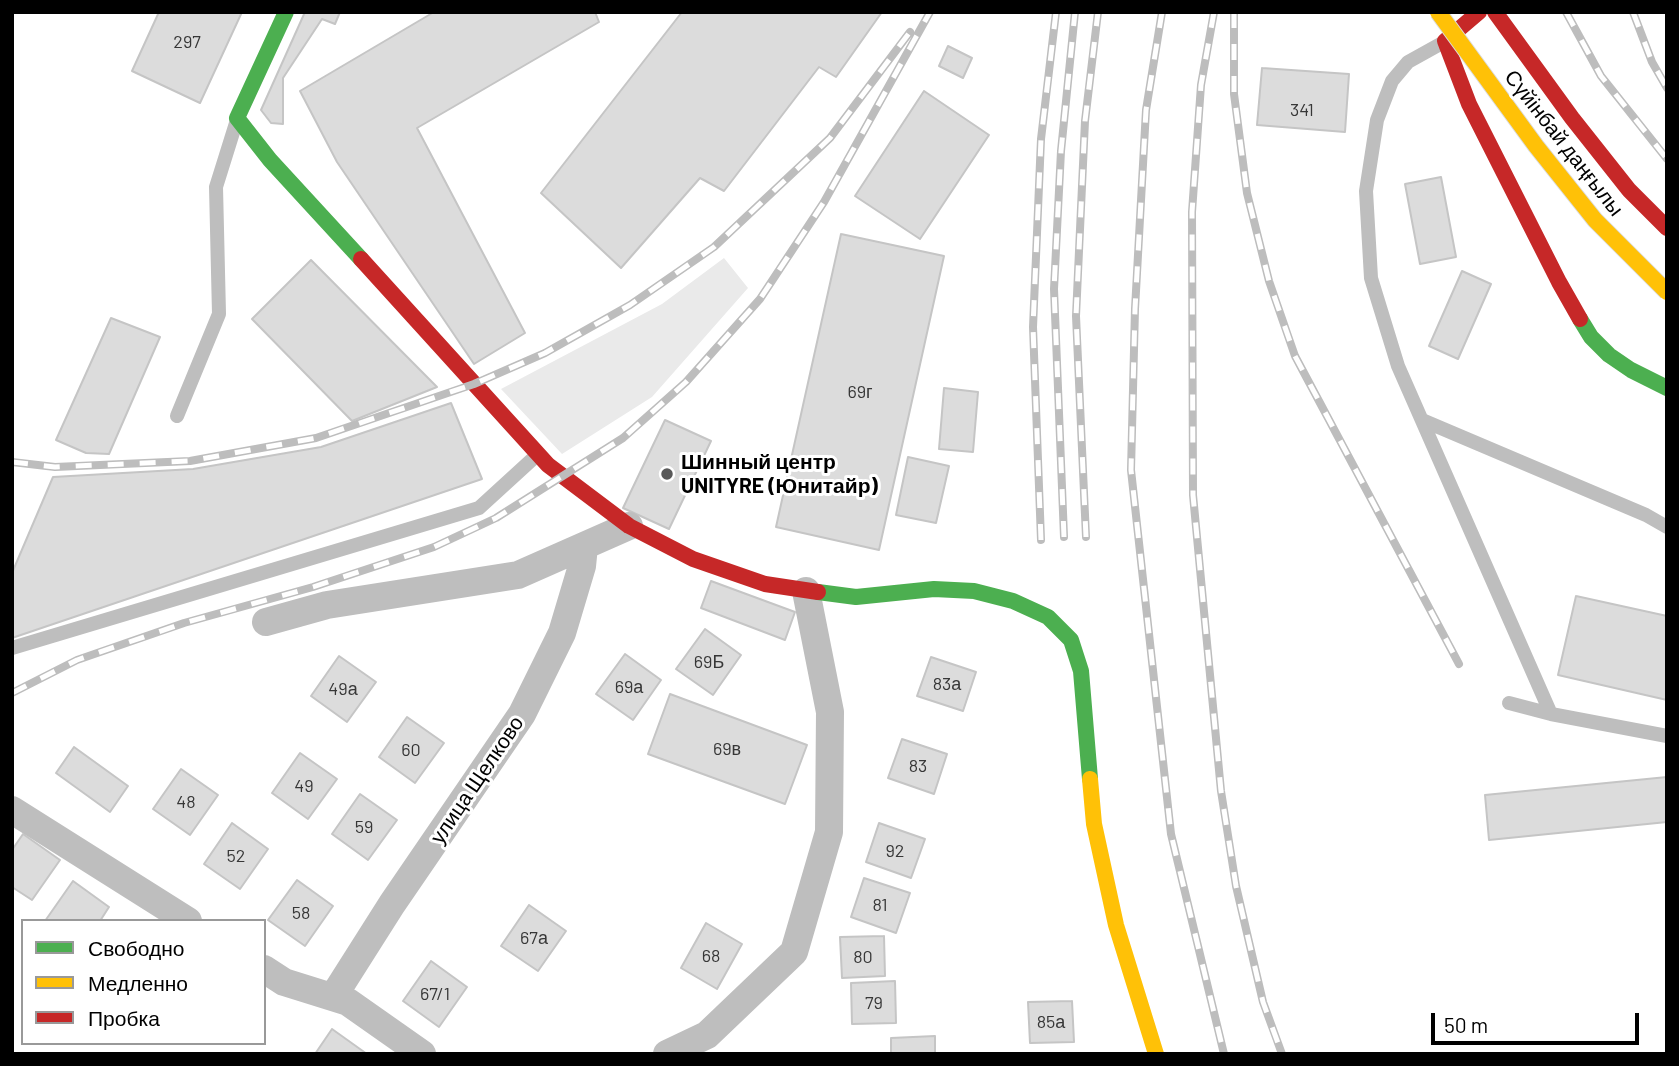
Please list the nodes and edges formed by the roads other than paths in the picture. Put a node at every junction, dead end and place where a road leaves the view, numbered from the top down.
1 (286, 12) edge
2 (1438, 12) edge
3 (1479, 12) edge
4 (1495, 12) edge
5 (1445, 41) junction
6 (237, 118) junction
7 (1667, 228) edge
8 (1667, 292) edge
9 (1667, 388) edge
10 (177, 416) dead end
11 (1422, 420) junction
12 (538, 453) junction
13 (629, 526) junction
14 (1667, 527) edge
15 (584, 546) junction
16 (806, 591) junction
17 (265, 622) dead end
18 (12, 648) edge
19 (1509, 703) dead end
20 (1551, 714) junction
21 (1667, 736) edge
22 (12, 810) edge
23 (185, 919) edge
24 (266, 970) edge
25 (332, 997) junction
26 (422, 1054) edge
27 (667, 1054) edge
28 (1156, 1054) edge

1 - 6 street
2 - 8 street, Сүйінбай даңғылы, bridge
3 - 5 street
4 - 7 street, Сүйінбай даңғылы
5 - 9 street
5 - 11 lane
6 - 10 lane
6 - 12 street
11 - 14 lane
11 - 20 lane
12 - 13 street
12 - 18 lane
13 - 15 street
13 - 16 street
15 - 17 street
15 - 25 street, улица Щелково
16 - 27 street
16 - 28 street
19 - 20 lane
20 - 21 lane
22 - 23 street
24 - 25 street
25 - 26 street

